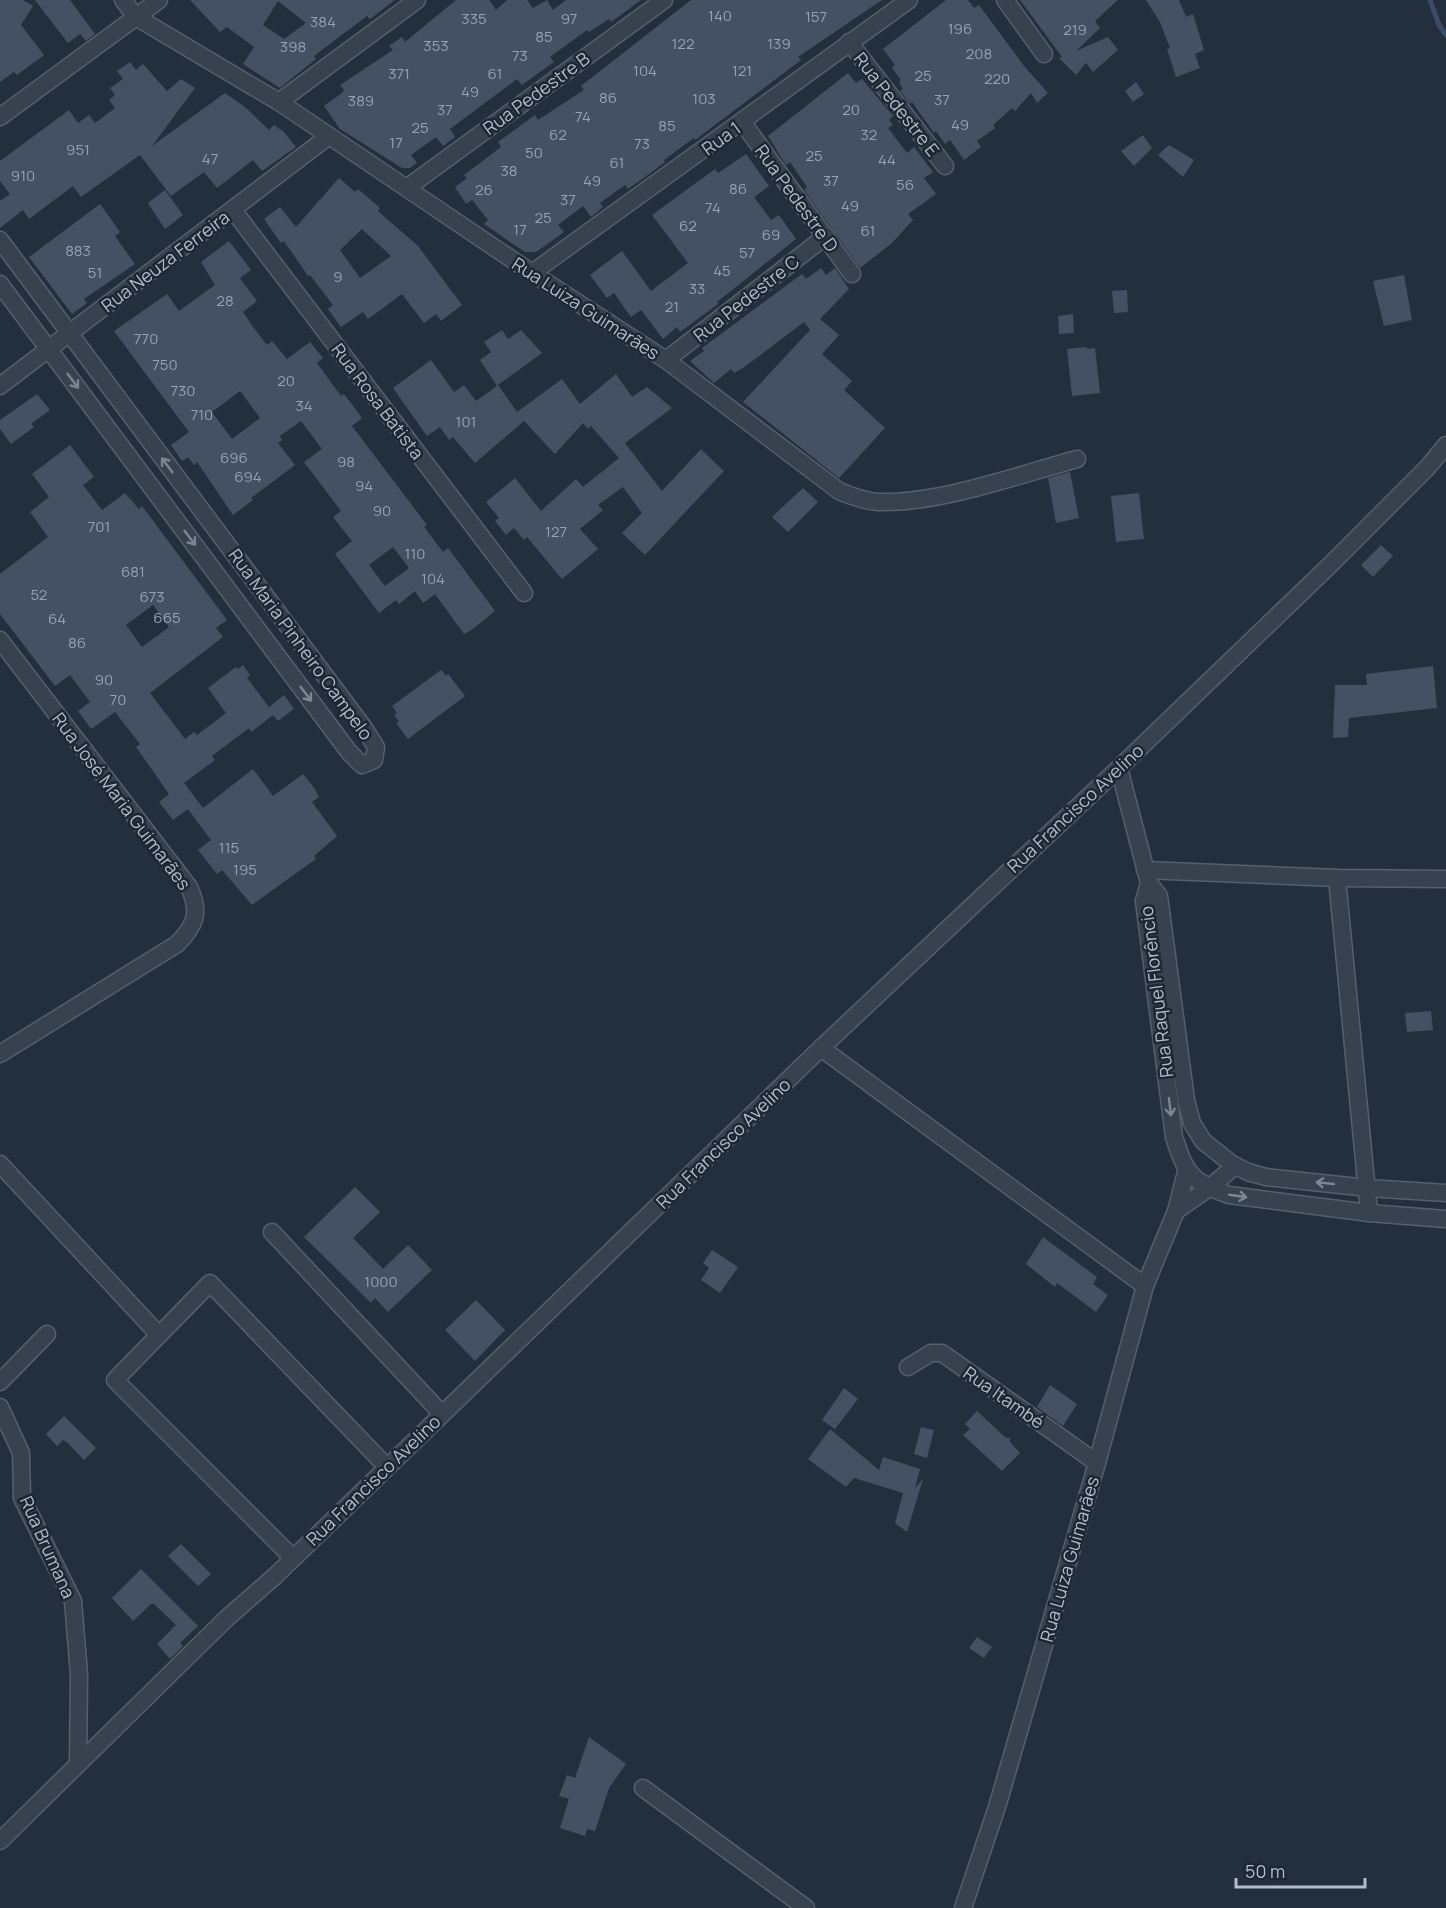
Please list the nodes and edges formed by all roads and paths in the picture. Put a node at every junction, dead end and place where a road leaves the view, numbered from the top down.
1 (123, 0) edge
2 (159, 0) edge
3 (417, 0) edge
4 (664, 0) edge
5 (909, 0) edge
6 (1005, 0) edge
7 (136, 17) junction
8 (849, 42) junction
9 (1044, 54) dead end
10 (279, 102) junction
11 (0, 117) edge
12 (743, 123) junction
13 (329, 136) junction
14 (945, 166) dead end
15 (408, 187) junction
16 (233, 210) junction
17 (826, 237) junction
18 (0, 240) edge
19 (532, 273) junction
20 (852, 274) dead end
21 (0, 284) edge
22 (69, 334) junction
23 (49, 349) junction
24 (666, 360) junction
25 (0, 386) edge
26 (1446, 445) edge
27 (1077, 459) dead end
28 (227, 545) junction
29 (207, 561) junction
30 (524, 593) dead end
31 (0, 640) edge
32 (1119, 768) junction
33 (1147, 877) junction
34 (1337, 878) junction
35 (1446, 879) edge
36 (821, 1048) junction
37 (0, 1054) edge
38 (0, 1164) edge
39 (1235, 1166) junction
40 (1186, 1172) junction
41 (1209, 1188) junction
42 (1368, 1188) junction
43 (1446, 1193) edge
44 (1176, 1210) junction
45 (1369, 1213) junction
46 (1446, 1219) edge
47 (272, 1232) dead end
48 (1145, 1286) junction
49 (47, 1334) dead end
50 (159, 1335) junction
51 (908, 1368) dead end
52 (0, 1382) edge
53 (0, 1407) edge
54 (441, 1413) junction
55 (1097, 1463) junction
56 (386, 1466) junction
57 (293, 1558) junction
58 (78, 1764) junction
59 (643, 1788) dead end
60 (0, 1841) edge
61 (806, 1908) edge
62 (963, 1908) edge

1 - 7 street, Rua Luiza Guimarães
2 - 7 street
3 - 10 street
4 - 15 street, Rua Pedestre B
5 - 8 street, Rua 1
6 - 9 street
7 - 10 street, Rua Luiza Guimarães
7 - 11 street
8 - 12 street, Rua 1
8 - 14 street, Rua Pedestre E
10 - 13 street, Rua Luiza Guimarães
12 - 17 street, Rua Pedestre D
12 - 19 street, Rua 1
13 - 15 street, Rua Luiza Guimarães
13 - 16 street, Rua Neuza Ferreira
15 - 19 street, Rua Luiza Guimarães
16 - 22 street, Rua Neuza Ferreira
16 - 30 street, Rua Rosa Batista
17 - 20 street, Rua Pedestre D
17 - 24 street, Rua Pedestre C
18 - 22 street, Rua Maria Pinheiro Campelo
19 - 24 street, Rua Luiza Guimarães
21 - 23 street, Rua Maria Pinheiro Campelo
22 - 23 street, Rua Neuza Ferreira
28 -> 22 street, Rua Maria Pinheiro Campelo
23 - 25 street, Rua Neuza Ferreira
23 -> 29 street, Rua Maria Pinheiro Campelo
24 - 27 street, Rua Luiza Guimarães
26 - 32 street, Rua Francisco Avelino
28 - 29 street
29 -> 28 street, Rua Maria Pinheiro Campelo
31 - 37 street, Rua José Maria Guimarães
32 - 33 street
32 - 36 street, Rua Francisco Avelino
33 - 34 street
33 - 39 street, Rua Raquel Florêncio
33 -> 40 street, Rua Raquel Florêncio
34 - 35 street
34 - 42 street
36 - 48 street
36 - 54 street, Rua Francisco Avelino
38 - 50 street
39 - 41 street
42 -> 39 street, Rua Raquel Florêncio
40 - 41 street
40 - 44 street, Rua Luiza Guimarães
41 - 44 street
41 -> 45 street
42 - 43 street, Rua Raquel Florêncio
42 - 45 street
44 - 48 street, Rua Luiza Guimarães
45 - 46 street
47 - 54 street
48 - 55 street, Rua Luiza Guimarães
49 - 52 street
50 - 56 street
50 - 57 street
51 - 55 street, Rua Itambé
53 - 58 street, Rua Brumana
54 - 56 street, Rua Francisco Avelino
55 - 62 street, Rua Luiza Guimarães
56 - 57 street, Rua Francisco Avelino
57 - 58 street, Rua Francisco Avelino
58 - 60 street, Rua Francisco Avelino
59 - 61 street

